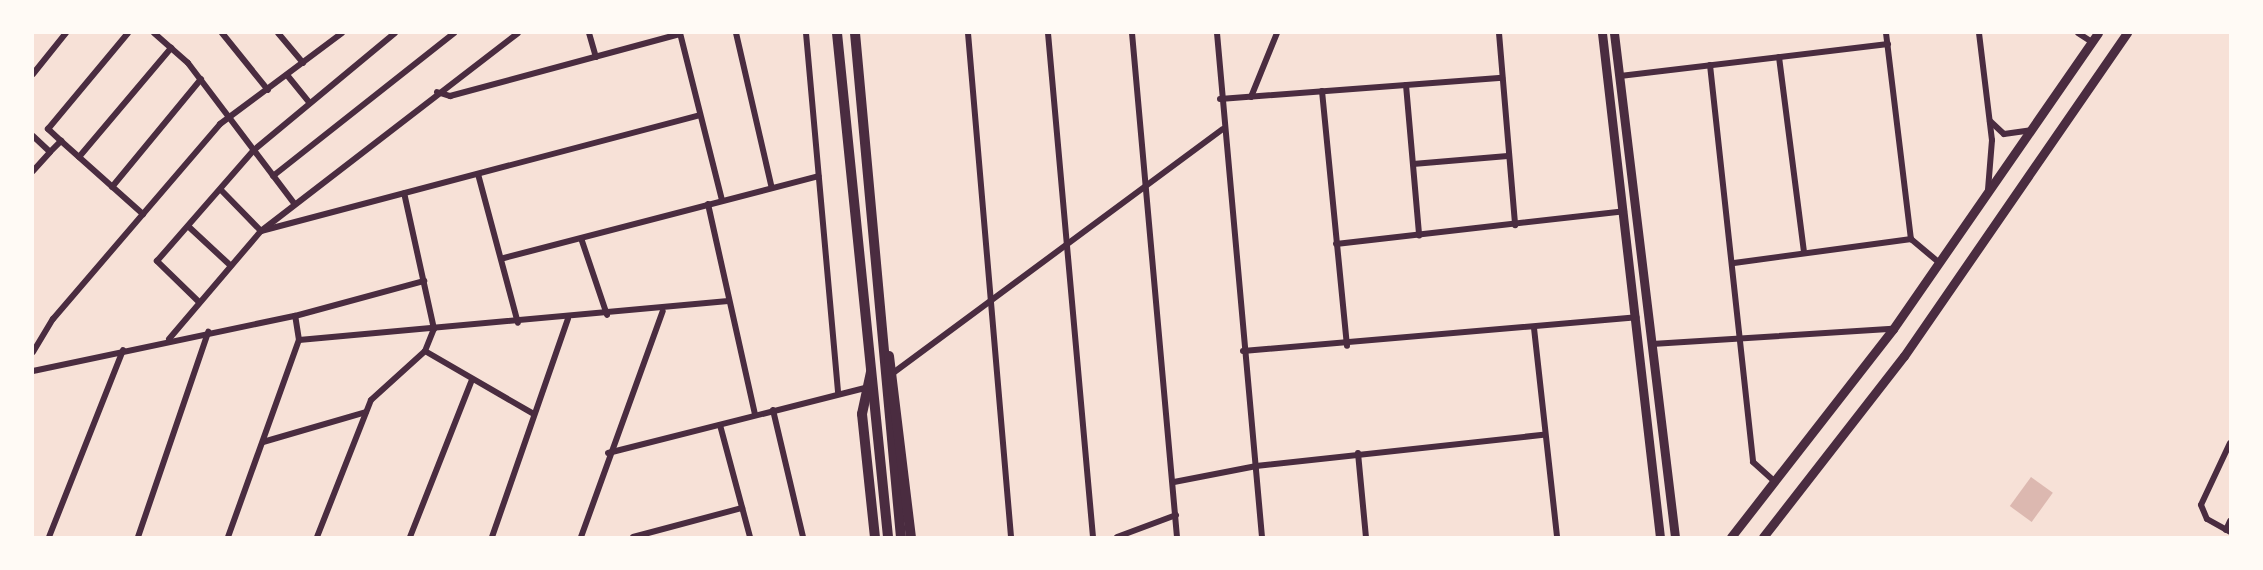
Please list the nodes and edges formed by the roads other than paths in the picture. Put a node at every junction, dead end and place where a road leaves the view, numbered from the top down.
1 (66, 33) edge
2 (128, 33) edge
3 (154, 33) edge
4 (222, 33) edge
5 (278, 33) edge
6 (394, 33) edge
7 (454, 33) edge
8 (590, 33) edge
9 (736, 33) edge
10 (806, 33) edge
11 (837, 33) edge
12 (855, 33) edge
13 (968, 33) edge
14 (1048, 33) edge
15 (1132, 33) edge
16 (1217, 33) edge
17 (1277, 33) edge
18 (1499, 33) edge
19 (1602, 33) edge
20 (1614, 33) edge
21 (1886, 33) edge
22 (1979, 33) edge
23 (2078, 33) edge
24 (2127, 33) edge
25 (338, 34) edge
26 (513, 34) edge
27 (680, 34) edge
28 (2095, 37) edge
29 (1888, 44) junction
30 (171, 48) junction
31 (596, 57) junction
32 (1779, 57) junction
33 (303, 63) junction
34 (1710, 65) junction
35 (33, 75) edge
36 (286, 75) junction
37 (1620, 76) junction
38 (1502, 78) junction
39 (201, 79) junction
40 (1406, 85) junction
41 (268, 90) junction
42 (437, 92) junction
43 (1322, 92) junction
44 (1251, 97) junction
45 (1220, 99) junction
46 (309, 102) junction
47 (700, 115) junction
48 (231, 116) junction
49 (1990, 121) junction
50 (48, 129) junction
51 (1223, 129) junction
52 (2031, 130) junction
53 (35, 138) edge
54 (61, 141) junction
55 (254, 150) junction
56 (50, 152) junction
57 (1508, 156) junction
58 (79, 157) junction
59 (1413, 164) junction
60 (33, 171) edge
61 (478, 174) junction
62 (273, 176) junction
63 (819, 176) junction
64 (771, 186) junction
65 (112, 187) junction
66 (1144, 189) junction
67 (222, 190) junction
68 (1988, 190) junction
69 (404, 193) junction
70 (722, 200) junction
71 (294, 203) junction
72 (708, 204) junction
73 (1624, 211) junction
74 (143, 214) junction
75 (1515, 225) junction
76 (189, 227) junction
77 (261, 231) junction
78 (1419, 235) junction
79 (1911, 239) junction
80 (582, 241) junction
81 (1336, 244) junction
82 (1065, 248) junction
83 (1804, 252) junction
84 (504, 258) junction
85 (1938, 262) junction
86 (1734, 263) junction
87 (231, 266) junction
88 (424, 281) junction
89 (728, 301) junction
90 (200, 302) junction
91 (989, 305) junction
92 (663, 311) junction
93 (607, 315) junction
94 (295, 316) junction
95 (1637, 317) junction
96 (568, 319) junction
97 (879, 320) junction
98 (518, 322) junction
99 (1534, 328) junction
100 (434, 329) junction
101 (1893, 329) junction
102 (208, 332) junction
103 (1738, 336) junction
104 (169, 339) junction
105 (300, 340) junction
106 (1652, 344) junction
107 (1347, 346) junction
108 (123, 350) junction
109 (425, 351) junction
110 (1243, 351) junction
111 (33, 352) edge
112 (33, 371) edge
113 (871, 372) junction
114 (893, 373) junction
115 (471, 382) junction
116 (864, 388) junction
117 (838, 394) junction
118 (773, 410) junction
119 (366, 412) junction
120 (532, 413) junction
121 (755, 415) junction
122 (720, 425) junction
123 (1543, 435) junction
124 (262, 442) junction
125 (2230, 443) edge
126 (608, 453) junction
127 (1358, 453) junction
128 (1256, 466) junction
129 (1774, 481) junction
130 (1174, 482) junction
131 (742, 508) junction
132 (1176, 515) junction
133 (2230, 521) edge
134 (2228, 531) edge
135 (49, 537) edge
136 (138, 537) edge
137 (228, 537) edge
138 (317, 537) edge
139 (410, 537) edge
140 (492, 537) edge
141 (581, 537) edge
142 (633, 537) edge
143 (750, 537) edge
144 (802, 537) edge
145 (875, 537) edge
146 (888, 537) edge
147 (901, 537) edge
148 (911, 537) edge
149 (1011, 537) edge
150 (1093, 537) edge
151 (1117, 537) edge
152 (1177, 537) edge
153 (1262, 537) edge
154 (1366, 537) edge
155 (1557, 537) edge
156 (1660, 537) edge
157 (1675, 537) edge
158 (1731, 537) edge
159 (1763, 537) edge

1 - 35 street
2 - 50 street
3 - 30 street
4 - 41 street
5 - 33 street
6 - 46 street
7 - 62 street
8 - 31 street
9 - 64 street
10 - 63 street
11 - 113 main road
12 - 97 main road
13 - 91 street
14 - 82 street
15 - 66 street
16 - 45 street
17 - 44 street
18 - 38 street
19 - 73 main road
20 - 37 main road
21 - 29 street
22 - 49 street
23 - 28 street
24 - 159 main road
25 - 33 street
26 - 42 street
27 - 31 street
27 - 47 street
28 - 52 main road
29 - 32 street
29 - 79 street
30 - 39 street
30 - 58 street
31 - 42 street
32 - 34 street
32 - 83 street
33 - 36 street
34 - 37 street
34 - 86 street
36 - 41 street
36 - 46 street
37 - 106 main road
38 - 40 street
38 - 57 street
39 - 48 street
39 - 65 street
40 - 43 street
40 - 59 street
41 - 48 street
42 - 71 street
43 - 44 street
43 - 81 street
44 - 45 street
45 - 51 street
46 - 55 street
47 - 61 street
47 - 70 street
48 - 55 street
48 - 74 street
49 - 52 street
49 - 68 street
50 - 53 street
50 - 54 street
51 - 66 street
51 - 110 street
52 - 68 main road
53 - 56 street
54 - 56 street
54 - 58 street
55 - 62 street
55 - 67 street
56 - 60 street
57 - 59 street
57 - 75 street
58 - 65 street
59 - 78 street
61 - 69 street
61 - 84 street
62 - 71 street
63 - 64 street
63 - 117 street
64 - 70 street
65 - 74 street
66 - 82 street
66 - 130 street
67 - 76 street
67 - 77 street
68 - 85 main road
69 - 77 street
69 - 88 street
70 - 72 street
71 - 77 street
72 - 80 street
72 - 89 street
73 - 75 street
73 - 95 main road
74 - 111 street
75 - 78 street
76 - 87 street
76 - 90 street
77 - 87 street
78 - 81 street
79 - 83 street
79 - 85 street
80 - 84 street
80 - 93 street
81 - 107 street
82 - 91 street
82 - 150 street
83 - 86 street
84 - 98 street
85 - 101 main road
86 - 103 street
87 - 90 street
88 - 94 street
88 - 100 street
89 - 92 street
89 - 121 street
90 - 104 street
91 - 114 street
91 - 149 street
92 - 93 street
92 - 126 street
93 - 96 street
94 - 102 street
94 - 105 street
95 - 99 street
95 - 156 main road
96 - 98 street
96 - 120 street
97 - 114 main road
97 - 147 main road
98 - 100 street
99 - 107 street
99 - 123 street
100 - 105 street
100 - 109 street
101 - 103 street
101 - 129 main road
102 - 104 street
102 - 136 street
103 - 106 street
103 - 129 street
104 - 108 street
105 - 124 street
106 - 157 main road
107 - 110 street
108 - 112 street
108 - 135 street
109 - 115 street
109 - 119 street
110 - 128 street
113 - 116 main road
113 - 146 main road
114 - 148 main road
115 - 120 street
115 - 139 street
116 - 117 street
116 - 145 main road
117 - 118 street
118 - 121 street
118 - 144 street
119 - 124 street
119 - 138 street
120 - 140 street
121 - 122 street
122 - 126 street
122 - 131 street
123 - 127 street
123 - 155 street
124 - 137 street
125 - 134 street
126 - 141 street
127 - 128 street
127 - 154 street
128 - 130 street
128 - 153 street
129 - 158 main road
130 - 132 street
131 - 142 street
131 - 143 street
132 - 151 street
132 - 152 street
133 - 134 street

